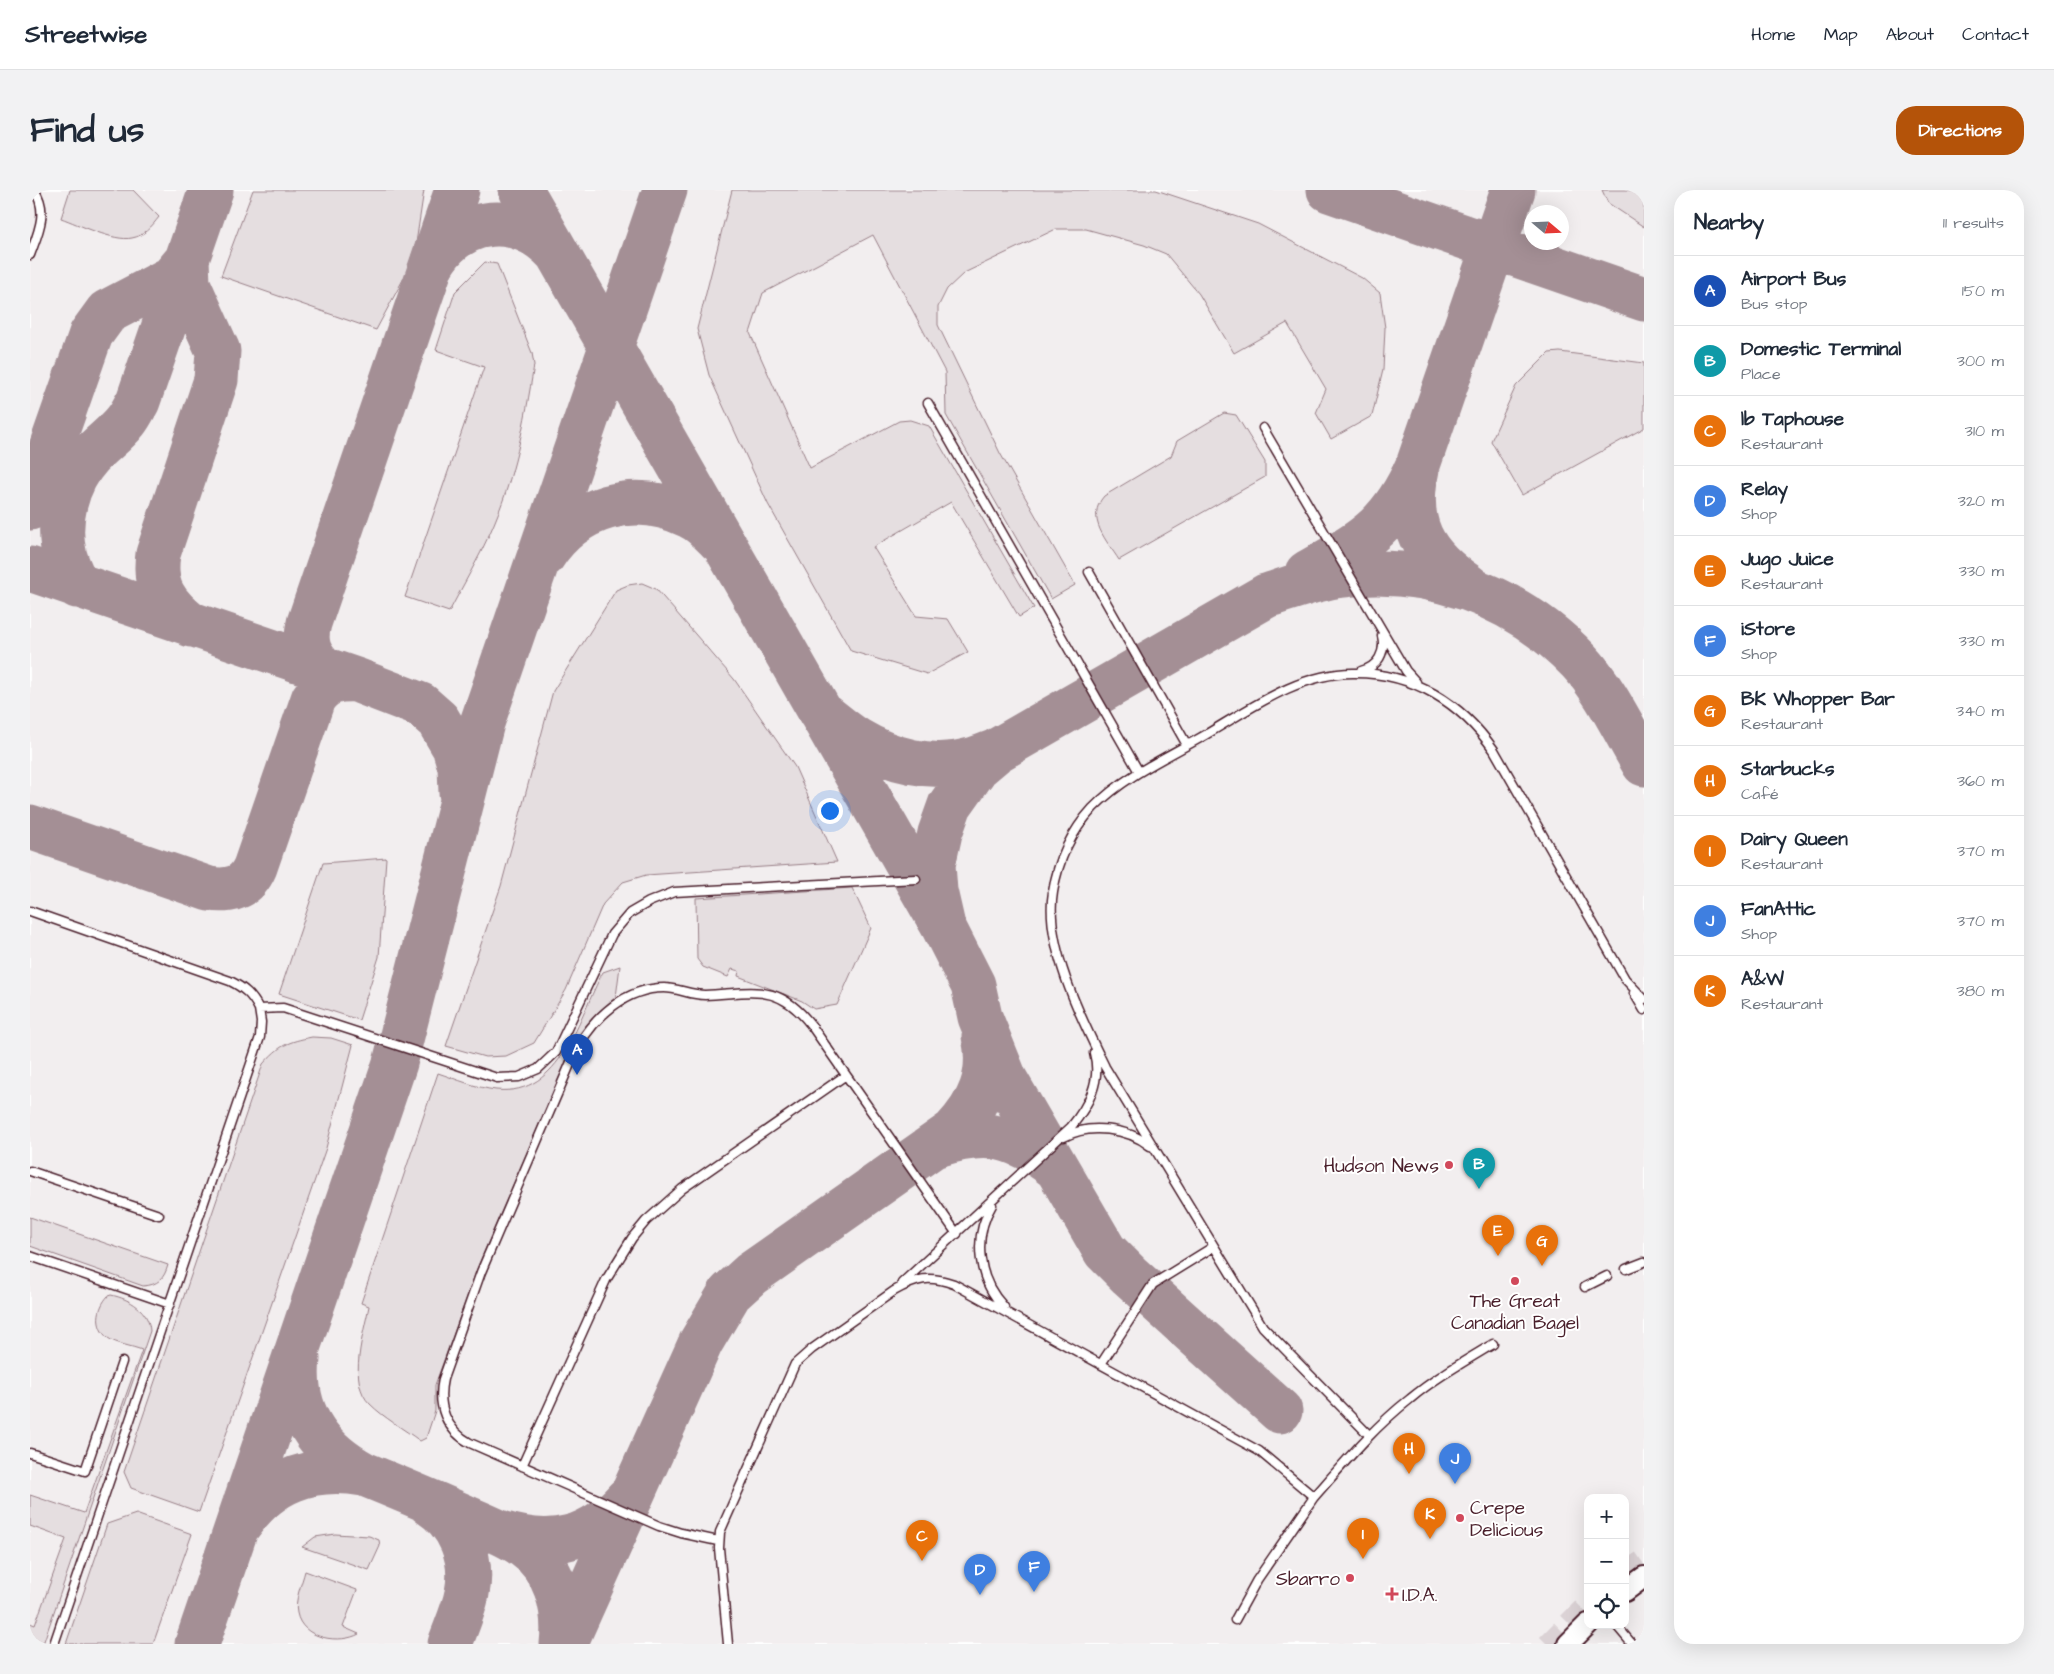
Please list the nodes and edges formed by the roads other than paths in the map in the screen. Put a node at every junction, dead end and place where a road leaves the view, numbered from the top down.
1 (34, 190) edge
2 (30, 255) edge
3 (928, 403) dead end
4 (1263, 428) dead end
5 (1089, 572) dead end
6 (1378, 625) junction
7 (1353, 672) junction
8 (1428, 690) junction
9 (1187, 745) junction
10 (1139, 772) junction
11 (916, 879) dead end
12 (30, 911) edge
13 (1625, 979) junction
14 (1644, 999) edge
15 (259, 1009) junction
16 (1644, 1010) edge
17 (1091, 1039) junction
18 (846, 1074) junction
19 (1060, 1139) junction
20 (1158, 1153) junction
21 (30, 1171) edge
22 (999, 1195) junction
23 (159, 1214) dead end
24 (957, 1234) junction
25 (1213, 1247) junction
26 (30, 1256) edge
27 (1644, 1262) edge
28 (1626, 1268) dead end
29 (1607, 1276) dead end
30 (1585, 1288) dead end
31 (894, 1291) junction
32 (170, 1304) junction
33 (1011, 1314) junction
34 (1493, 1344) dead end
35 (122, 1362) dead end
36 (1101, 1364) junction
37 (1369, 1435) junction
38 (30, 1453) edge
39 (522, 1466) junction
40 (1314, 1497) junction
41 (718, 1541) junction
42 (1644, 1577) edge
43 (1629, 1588) edge
44 (1235, 1620) dead end
45 (1584, 1628) edge
46 (1620, 1629) edge
47 (54, 1644) edge
48 (728, 1644) edge
49 (1568, 1644) edge
50 (1632, 1644) edge

1 - 2 lane
3 - 10 lane
4 - 6 lane
5 - 9 lane
6 - 7 lane
6 - 8 lane
7 - 8 lane
7 - 9 lane
8 - 13 lane
9 - 10 lane
10 - 17 lane
11 - 15 lane
12 - 15 lane
13 - 14 lane
13 - 16 lane
15 - 32 lane
17 - 19 lane
17 - 20 lane
18 - 24 lane
18 - 39 lane
18 - 39 lane
19 - 20 lane
19 - 22 lane
20 - 25 lane
21 - 23 lane
22 - 24 lane
22 - 33 lane
24 - 31 lane
25 - 36 lane
25 - 37 lane
26 - 32 lane
27 - 28 lane
29 - 30 lane
31 - 33 lane
31 - 41 lane
32 - 47 lane
33 - 36 lane
34 - 37 lane
35 - 38 lane
36 - 40 lane
37 - 40 lane
39 - 41 lane
40 - 44 lane
41 - 48 lane
42 - 43 main road
45 - 49 main road
46 - 50 lane

